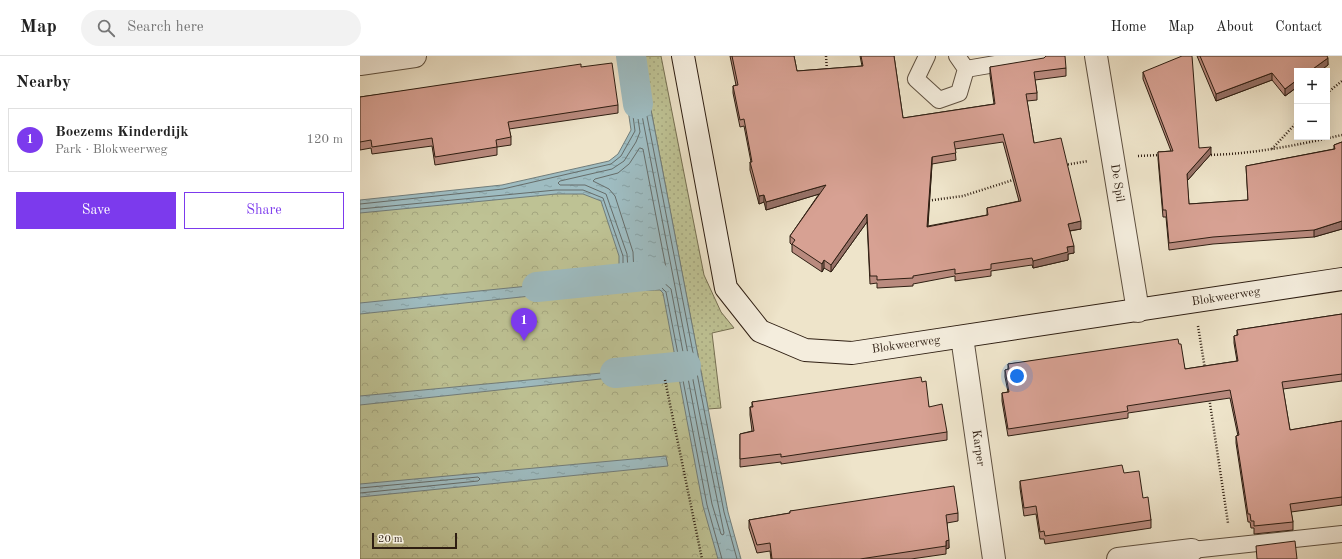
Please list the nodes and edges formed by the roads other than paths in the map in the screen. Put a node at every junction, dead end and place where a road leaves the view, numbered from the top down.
1 (415, 56) edge
2 (683, 56) edge
3 (927, 56) edge
4 (1042, 56) edge
5 (1096, 56) edge
6 (962, 62) edge
7 (360, 64) edge
8 (1342, 279) edge
9 (1138, 311) junction
10 (962, 337) junction
11 (1342, 534) edge
12 (1192, 550) joint
13 (994, 559) edge
14 (1118, 559) edge

1 - 7 street
2 - 10 street, Blokweerweg
3 - 6 lane
4 - 6 lane
5 - 9 street, De Spil
8 - 9 street, Blokweerweg
9 - 10 street, Blokweerweg
10 - 13 street, Karper
11 - 12 lane
12 - 14 street

